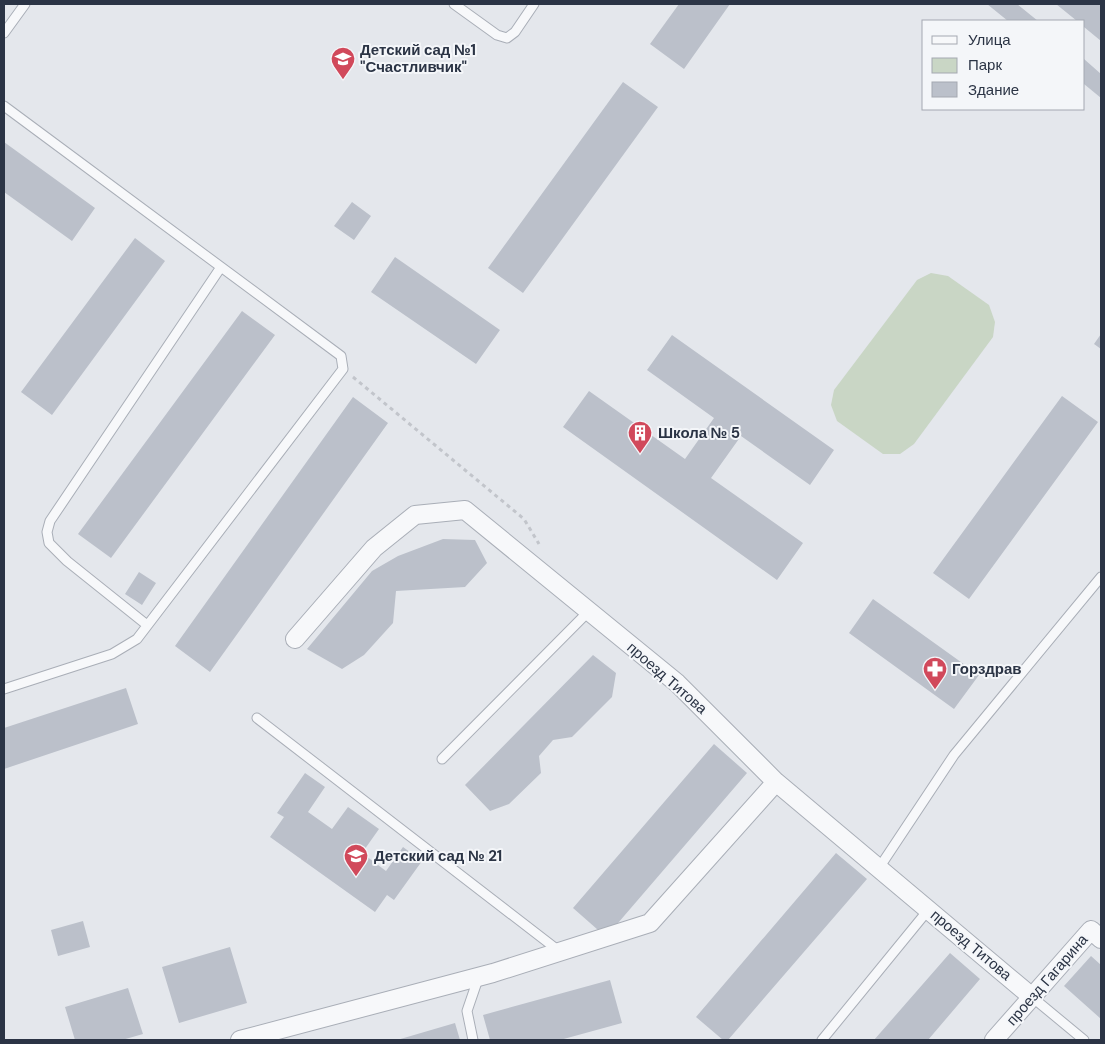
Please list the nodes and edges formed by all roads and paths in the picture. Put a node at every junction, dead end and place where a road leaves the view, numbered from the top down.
1 (25, 4) edge
2 (454, 4) edge
3 (534, 4) edge
4 (4, 32) edge
5 (4, 106) edge
6 (221, 267) junction
7 (342, 369) junction
8 (544, 552) dead end
9 (1101, 578) edge
10 (589, 611) junction
11 (147, 625) junction
12 (295, 639) dead end
13 (4, 689) edge
14 (257, 718) dead end
15 (442, 759) dead end
16 (776, 782) junction
17 (879, 868) junction
18 (929, 909) junction
19 (1101, 940) edge
20 (560, 952) junction
21 (479, 976) junction
22 (1032, 997) junction
23 (240, 1040) edge
24 (473, 1040) edge
25 (822, 1040) edge
26 (994, 1040) edge
27 (1084, 1040) edge

1 - 4 lane
2 - 3 lane
5 - 6 lane
6 - 7 lane
6 - 11 lane
7 - 8 path
7 - 11 lane
9 - 17 lane
10 - 12 street, проезд Титова
10 - 15 lane
10 - 16 street, проезд Титова
11 - 13 lane
14 - 20 lane
16 - 17 street, проезд Титова
16 - 20 street
17 - 18 street, проезд Титова
18 - 22 street, проезд Титова
18 - 25 lane
19 - 22 street, проезд Гагарина
20 - 21 street
21 - 23 street
21 - 24 lane
22 - 26 street, проезд Гагарина
22 - 27 lane

